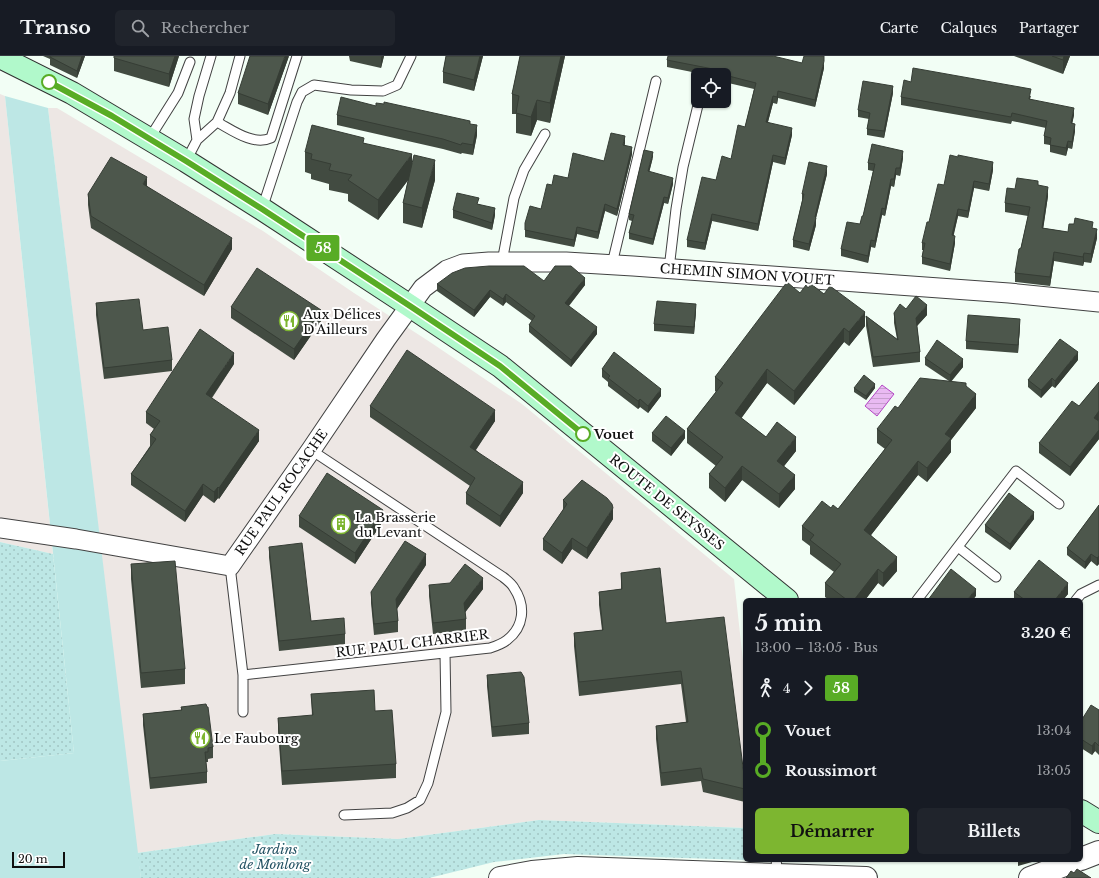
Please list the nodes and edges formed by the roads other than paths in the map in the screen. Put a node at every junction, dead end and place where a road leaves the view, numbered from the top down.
1 (210, 56) edge
2 (240, 56) edge
3 (297, 56) edge
4 (411, 56) edge
5 (0, 57) edge
6 (190, 62) dead end
7 (656, 81) dead end
8 (697, 108) edge
9 (217, 122) junction
10 (545, 134) dead end
11 (149, 139) junction
12 (197, 140) junction
13 (186, 161) junction
14 (262, 209) junction
15 (502, 262) junction
16 (612, 264) junction
17 (669, 269) junction
18 (1099, 302) edge
19 (410, 306) junction
20 (312, 450) junction
21 (1059, 504) dead end
22 (0, 528) edge
23 (958, 547) junction
24 (230, 566) junction
25 (996, 577) dead end
26 (1099, 585) edge
27 (786, 598) edge
28 (920, 598) edge
29 (1078, 598) edge
30 (445, 653) junction
31 (243, 675) junction
32 (243, 712) dead end
33 (1083, 812) edge
34 (344, 815) dead end
35 (1099, 822) edge
36 (1099, 852) edge
37 (1083, 859) edge
38 (1074, 862) edge
39 (777, 867) edge
40 (500, 878) edge
41 (866, 878) edge
42 (1030, 878) edge

1 - 12 lane
2 - 9 lane
3 - 9 lane
4 - 14 lane
5 - 11 main road, ROUTE DE SEYSSES
6 - 11 lane
7 - 16 lane
8 - 17 lane
9 - 12 lane
10 - 15 lane
11 - 13 main road, ROUTE DE SEYSSES
12 - 13 lane
13 - 14 main road, ROUTE DE SEYSSES
14 - 19 main road, ROUTE DE SEYSSES
15 - 16 street, CHEMIN SIMON VOUET
15 - 19 street, CHEMIN SIMON VOUET
16 - 17 street, CHEMIN SIMON VOUET
17 - 18 street, CHEMIN SIMON VOUET
19 - 20 street, RUE PAUL ROCACHE
19 - 27 main road, ROUTE DE SEYSSES
20 - 24 street, RUE PAUL ROCACHE
20 - 30 lane, RUE PAUL CHARRIER
21 - 23 lane
22 - 24 street, RUE PAUL ROCACHE
23 - 25 lane
23 - 28 lane
24 - 31 lane
26 - 29 lane
30 - 31 lane, RUE PAUL CHARRIER
30 - 34 lane
31 - 32 lane
33 - 35 main road
36 - 37 street
38 - 42 street
39 - 40 street
39 - 41 street

